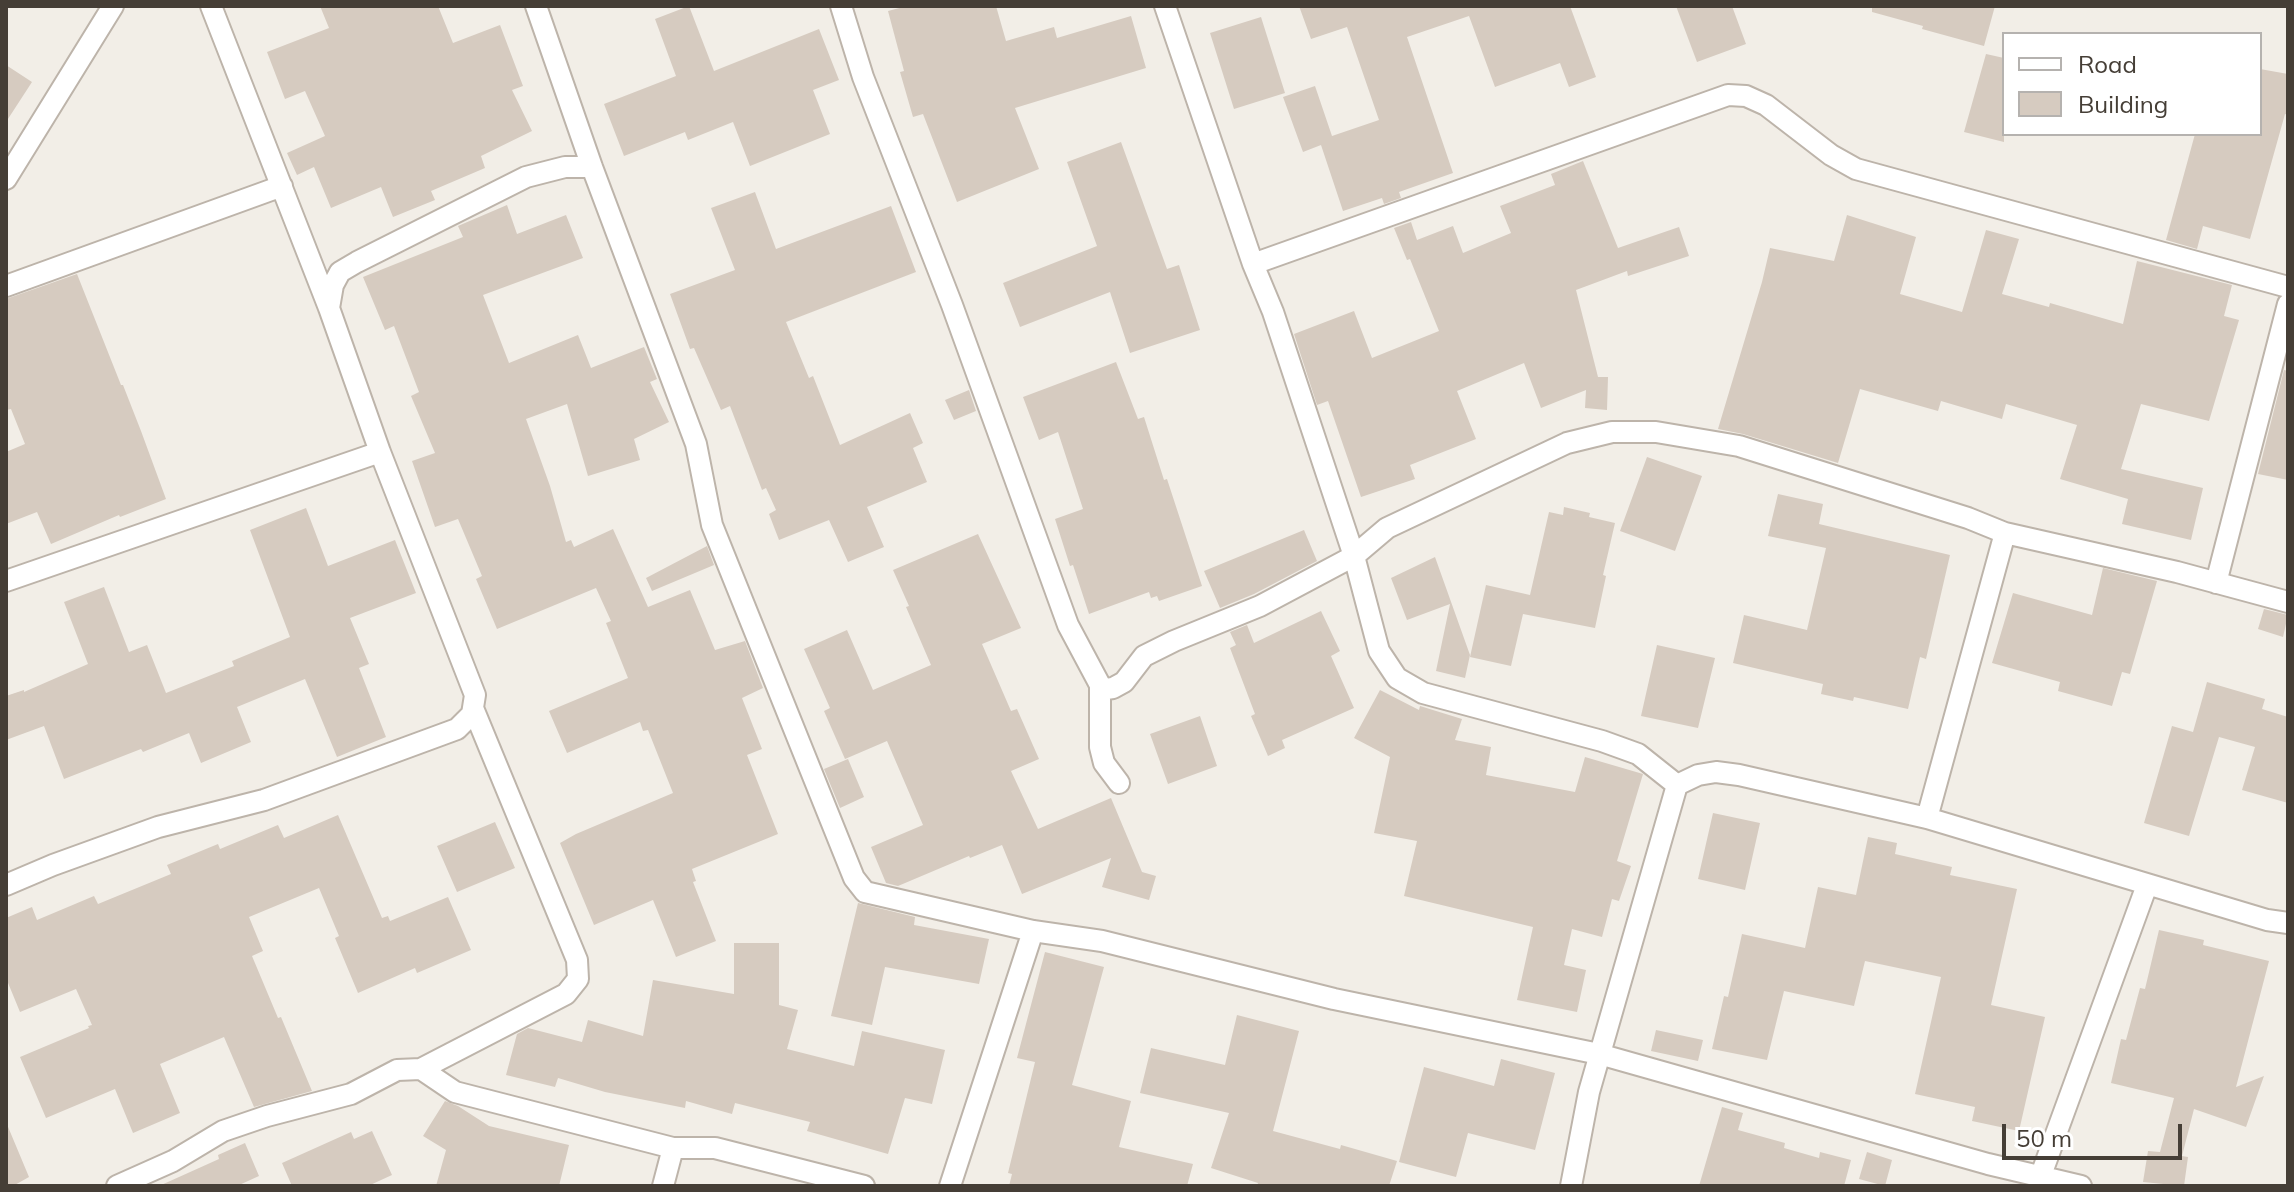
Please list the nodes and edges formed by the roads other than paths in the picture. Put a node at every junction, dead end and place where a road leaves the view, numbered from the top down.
1 (113, 6) edge
2 (211, 6) edge
3 (536, 6) edge
4 (841, 6) edge
5 (1165, 6) edge
6 (592, 167) junction
7 (8, 173) edge
8 (282, 186) junction
9 (1253, 264) junction
10 (6, 286) edge
11 (2288, 287) edge
12 (2288, 304) edge
13 (329, 308) junction
14 (380, 452) junction
15 (2005, 533) junction
16 (1354, 556) junction
17 (6, 581) edge
18 (2216, 583) junction
19 (2288, 602) edge
20 (1100, 685) junction
21 (473, 708) junction
22 (1119, 783) dead end
23 (1677, 785) junction
24 (1927, 818) junction
25 (6, 885) edge
26 (2147, 885) junction
27 (2288, 923) edge
28 (1033, 931) junction
29 (1599, 1054) junction
30 (421, 1069) junction
31 (673, 1148) junction
32 (2041, 1175) junction
33 (117, 1186) edge
34 (663, 1186) edge
35 (864, 1186) edge
36 (950, 1186) edge
37 (1571, 1186) edge
38 (2081, 1186) edge

1 - 7 street
2 - 8 street
3 - 6 street
4 - 20 street
5 - 9 street
6 - 13 street
6 - 28 street
8 - 10 street
8 - 13 street
9 - 11 street
9 - 16 street
12 - 18 street
13 - 14 street
14 - 17 street
14 - 21 street
15 - 16 street
15 - 18 street
15 - 24 street
16 - 20 street
16 - 23 street
18 - 19 street
20 - 22 street
21 - 25 street
21 - 30 street
23 - 24 street
23 - 29 street
24 - 26 street
26 - 27 street
26 - 32 street
28 - 29 street
28 - 36 street
29 - 32 street
29 - 37 street
30 - 31 street
30 - 33 street
31 - 34 street
31 - 35 street
32 - 38 street

